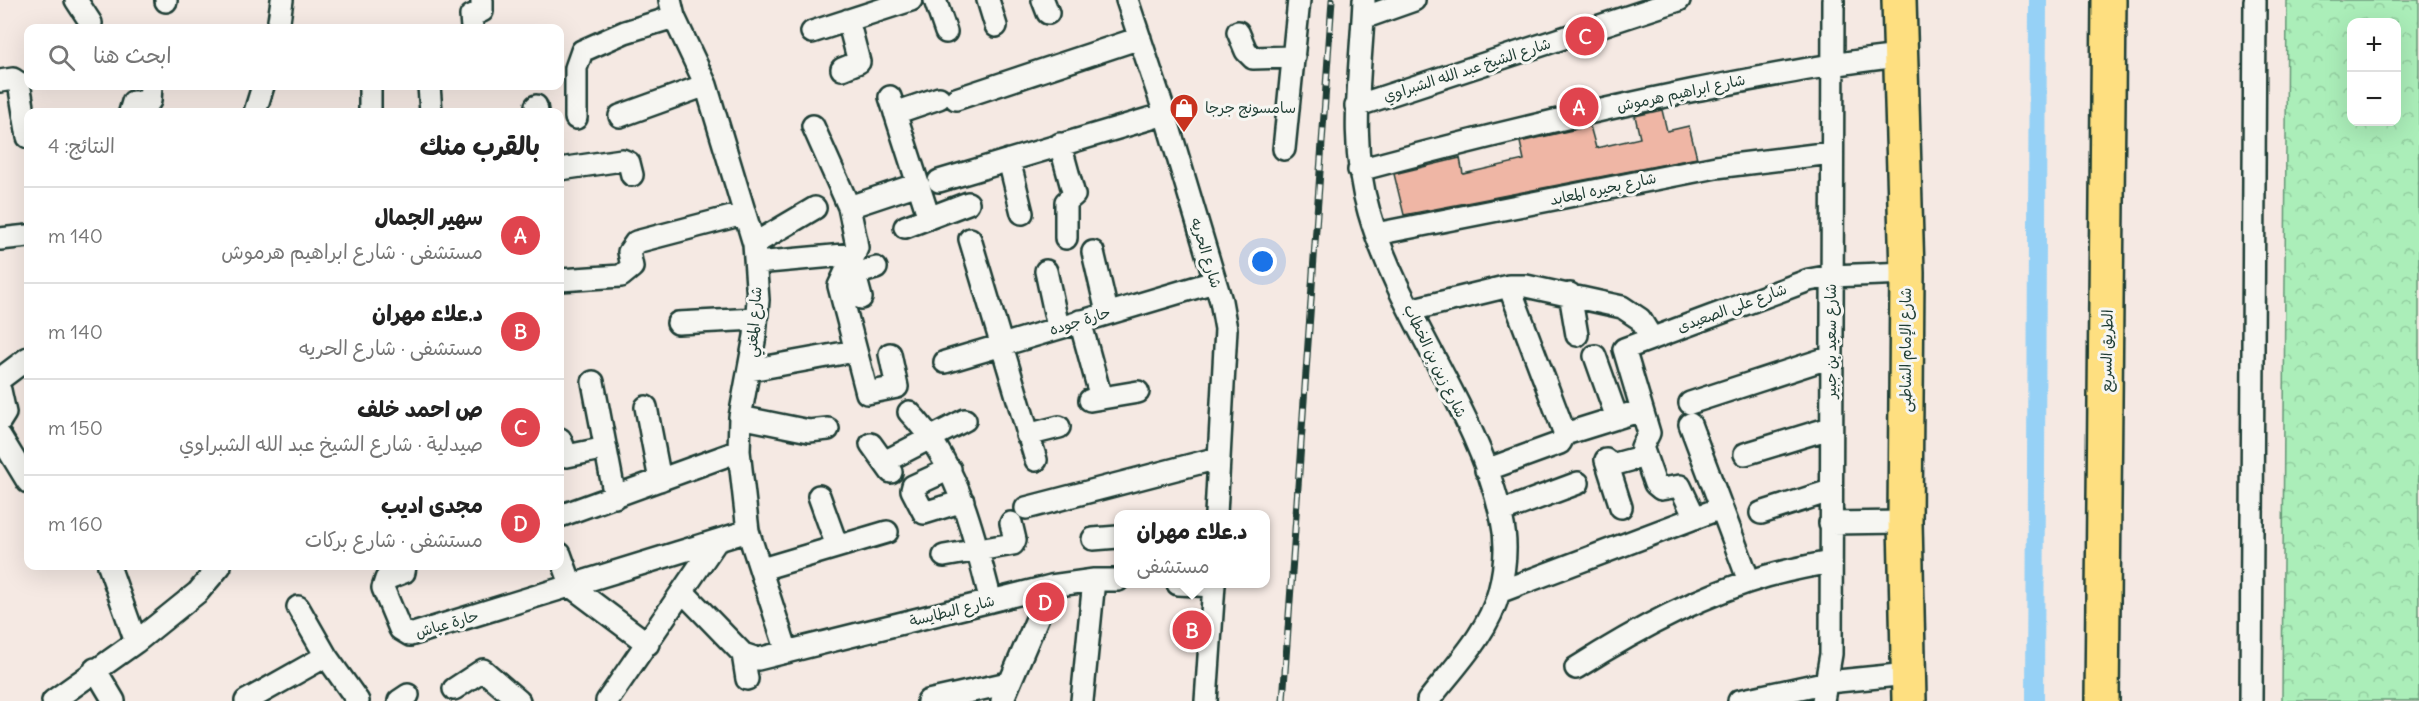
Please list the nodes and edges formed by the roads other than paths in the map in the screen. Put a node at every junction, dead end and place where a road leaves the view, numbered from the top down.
1 (76, 0) edge
2 (282, 0) edge
3 (482, 0) edge
4 (911, 0) edge
5 (935, 0) edge
6 (988, 0) edge
7 (1128, 0) edge
8 (1299, 0) edge
9 (1414, 0) edge
10 (1679, 0) edge
11 (1833, 0) edge
12 (1899, 0) edge
13 (2109, 0) edge
14 (2255, 0) edge
15 (672, 8) edge
16 (1364, 9) edge
17 (848, 20) junction
18 (91, 23) dead end
19 (279, 24) edge
20 (472, 24) edge
21 (996, 26) dead end
22 (812, 32) dead end
23 (1238, 32) dead end
24 (946, 33) dead end
25 (1140, 38) junction
26 (1901, 56) junction
27 (1294, 57) junction
28 (1832, 63) junction
29 (842, 69) dead end
30 (0, 81) edge
31 (706, 85) junction
32 (151, 90) edge
33 (262, 90) edge
34 (370, 90) edge
35 (429, 90) edge
36 (1356, 106) junction
37 (131, 108) edge
38 (256, 108) edge
39 (370, 108) edge
40 (431, 108) edge
41 (24, 113) edge
42 (1165, 114) junction
43 (620, 116) dead end
44 (576, 118) dead end
45 (813, 126) dead end
46 (1060, 144) junction
47 (1284, 149) dead end
48 (1831, 153) junction
49 (1009, 160) junction
50 (564, 169) edge
51 (1359, 170) junction
52 (632, 175) dead end
53 (939, 181) dead end
54 (918, 184) junction
55 (968, 203) dead end
56 (849, 207) junction
57 (815, 208) dead end
58 (1022, 213) dead end
59 (743, 214) junction
60 (929, 218) junction
61 (905, 227) dead end
62 (1376, 234) junction
63 (24, 236) edge
64 (1066, 238) dead end
65 (0, 239) edge
66 (970, 239) dead end
67 (1093, 252) dead end
68 (755, 253) junction
69 (854, 263) junction
70 (876, 268) dead end
71 (1046, 271) dead end
72 (1907, 273) junction
73 (1831, 276) junction
74 (564, 280) edge
75 (1214, 282) junction
76 (1509, 286) junction
77 (1570, 294) junction
78 (861, 298) dead end
79 (1410, 310) junction
80 (1107, 312) junction
81 (756, 319) junction
82 (1080, 321) junction
83 (678, 323) dead end
84 (1058, 327) junction
85 (1577, 335) dead end
86 (1651, 337) junction
87 (1001, 344) junction
88 (855, 351) junction
89 (890, 354) dead end
90 (1595, 356) dead end
91 (1831, 357) junction
92 (24, 361) edge
93 (945, 362) dead end
94 (750, 370) junction
95 (0, 379) edge
96 (593, 382) dead end
97 (0, 390) edge
98 (1138, 392) dead end
99 (1690, 403) dead end
100 (646, 407) dead end
101 (1642, 410) junction
102 (909, 412) dead end
103 (740, 417) junction
104 (1617, 418) junction
105 (965, 420) dead end
106 (0, 421) edge
107 (1690, 424) dead end
108 (1059, 427) dead end
109 (1830, 428) junction
110 (828, 429) dead end
111 (1565, 434) junction
112 (1027, 435) junction
113 (0, 436) edge
114 (930, 436) junction
115 (871, 444) dead end
116 (606, 448) junction
117 (564, 449) edge
118 (739, 451) junction
119 (1745, 454) dead end
120 (1645, 456) junction
121 (1218, 458) junction
122 (1036, 460) dead end
123 (950, 469) junction
124 (1486, 470) junction
125 (24, 475) edge
126 (660, 480) junction
127 (1578, 483) dead end
128 (1830, 491) junction
129 (615, 496) junction
130 (819, 496) dead end
131 (963, 501) junction
132 (1621, 507) dead end
133 (1026, 508) dead end
134 (1721, 508) junction
135 (1216, 510) edge
136 (1500, 512) junction
137 (1761, 513) dead end
138 (564, 515) edge
139 (1695, 518) junction
140 (1905, 522) junction
141 (1011, 523) dead end
142 (1830, 523) junction
143 (748, 531) junction
144 (887, 532) dead end
145 (1114, 537) edge
146 (1093, 539) dead end
147 (716, 543) junction
148 (837, 546) junction
149 (978, 550) junction
150 (944, 556) dead end
151 (1830, 562) junction
152 (564, 565) edge
153 (762, 569) junction
154 (110, 570) edge
155 (217, 570) edge
156 (404, 570) edge
157 (1094, 580) junction
158 (1114, 580) edge
159 (1749, 582) junction
160 (1051, 586) junction
161 (572, 587) junction
162 (1214, 588) edge
163 (683, 592) junction
164 (1499, 592) junction
165 (991, 601) junction
166 (298, 607) dead end
167 (136, 642) junction
168 (648, 644) junction
169 (787, 652) junction
170 (743, 654) junction
171 (326, 656) junction
172 (1576, 668) dead end
173 (95, 669) junction
174 (747, 679) dead end
175 (1908, 687) edge
176 (454, 689) dead end
177 (1005, 692) edge
178 (1825, 692) edge
179 (53, 701) edge
180 (114, 701) edge
181 (246, 701) edge
182 (358, 701) edge
183 (519, 701) edge
184 (607, 701) edge
185 (928, 701) edge
186 (1082, 701) edge
187 (1206, 701) edge
188 (1428, 701) edge
189 (1739, 701) edge
190 (2102, 701) edge
191 (2251, 701) edge

1 - 18 street
2 - 19 street
3 - 20 street
4 - 17 street
5 - 24 street
6 - 21 street
7 - 25 street, شارع الحريه
8 - 27 street
9 - 16 street
10 - 36 street, شارع الشيخ عبد الله الشبراوي
11 - 28 street, شارع سعيد بن جبير
12 - 26 main road, شارع الإمام الشاطبى
13 - 190 main road, الطريق السريع
14 - 191 street
15 - 31 street, شارع المغني
15 - 44 street
16 - 36 street, شارع زين بن الخطاب
17 - 22 street
17 - 29 street
23 - 27 street
25 - 42 street, شارع الحريه
25 - 54 street
26 - 28 street, شارع ابراهيم هرموش
26 - 72 main road, شارع الإمام الشاطبى
27 - 47 street
28 - 48 street, شارع سعيد بن جبير
28 - 51 street, شارع ابراهيم هرموش
30 - 41 street
31 - 43 street
31 - 59 street, شارع المغني
32 - 37 street
33 - 38 street
34 - 39 street
35 - 40 street
36 - 51 street, شارع زين بن الخطاب
42 - 46 street
42 - 75 street, شارع الحريه
45 - 56 street
46 - 49 street
46 - 64 street
48 - 62 street, شارع بحيره المعابد
48 - 73 street, شارع سعيد بن جبير
49 - 53 street
49 - 58 street
50 - 52 street
51 - 62 street, شارع زين بن الخطاب
54 - 56 street
54 - 60 street
55 - 60 street
56 - 69 street
57 - 68 street
59 - 68 street, شارع المغني
59 - 74 street
60 - 61 street
62 - 79 street, شارع زين بن الخطاب
63 - 65 street
66 - 87 street
67 - 80 street
68 - 69 street
68 - 81 street, شارع المغني
69 - 70 street
69 - 78 street
69 - 88 street
71 - 84 street
72 - 73 street, شارع على الصعيدى
72 - 140 main road, شارع الإمام الشاطبى
73 - 86 street, شارع على الصعيدى
73 - 91 street, شارع سعيد بن جبير
75 - 80 street, حارة جوده
75 - 121 street, شارع الحريه
76 - 77 street
76 - 79 street
76 - 111 street
77 - 85 street
77 - 86 street
79 - 124 street, شارع زين بن الخطاب
80 - 82 street, حارة جوده
81 - 83 street
81 - 94 street, شارع المغني
82 - 84 street, حارة جوده
82 - 98 street
84 - 87 street, حارة جوده
86 - 101 street, شارع على الصعيدى
87 - 93 street, حارة جوده
87 - 112 street
88 - 89 street
88 - 94 street
90 - 104 street
91 - 99 street
91 - 109 street, شارع سعيد بن جبير
92 - 95 street
94 - 103 street, شارع المغني
96 - 116 street
97 - 106 street
100 - 126 street
101 - 104 street
101 - 120 street
102 - 114 street
103 - 110 street
103 - 118 street, شارع المغني
104 - 111 street
105 - 114 street
107 - 134 street
108 - 112 street
109 - 119 street
109 - 128 street, شارع سعيد بن جبير
111 - 124 street
112 - 122 street
113 - 125 street
114 - 115 street
114 - 123 street
116 - 117 street
116 - 129 street
118 - 126 street
118 - 143 street, شارع المغني
120 - 132 street
120 - 139 street
121 - 133 street
121 - 135 street, شارع الحريه
123 - 131 street
123 - 131 street
124 - 136 street, شارع زين بن الخطاب
126 - 129 street
127 - 136 street
128 - 137 street
128 - 142 street, شارع سعيد بن جبير
129 - 138 street
130 - 148 street
131 - 149 street
134 - 139 street
134 - 159 street
136 - 164 street, شارع زين بن الخطاب
139 - 164 street
140 - 142 street
140 - 175 main road, شارع الإمام الشاطبى
141 - 149 street
142 - 151 street, شارع سعيد بن جبير
143 - 147 street
143 - 153 street, شارع المغني
144 - 148 street
145 - 146 street
147 - 161 street
147 - 163 street
148 - 153 street
149 - 150 street
149 - 165 street
151 - 159 street
151 - 178 street, شارع سعيد بن جبير
152 - 161 street
153 - 169 street, شارع المغني
154 - 167 street
155 - 167 street
156 - 161 street, حارة عياش
157 - 158 street, شارع البطايسة
157 - 160 street, شارع البطايسة
157 - 186 street
159 - 172 street
160 - 165 street, شارع البطايسة
160 - 177 street
161 - 168 street
162 - 187 street
163 - 168 street
163 - 170 street
164 - 188 street, شارع زين بن الخطاب
165 - 169 street, شارع البطايسة
166 - 171 street
167 - 173 street
168 - 184 street
169 - 170 street, شارع البطايسة
170 - 174 street
171 - 181 street
171 - 182 street
173 - 179 street
173 - 180 street
175 - 178 street
176 - 183 street
177 - 185 street
178 - 189 street

